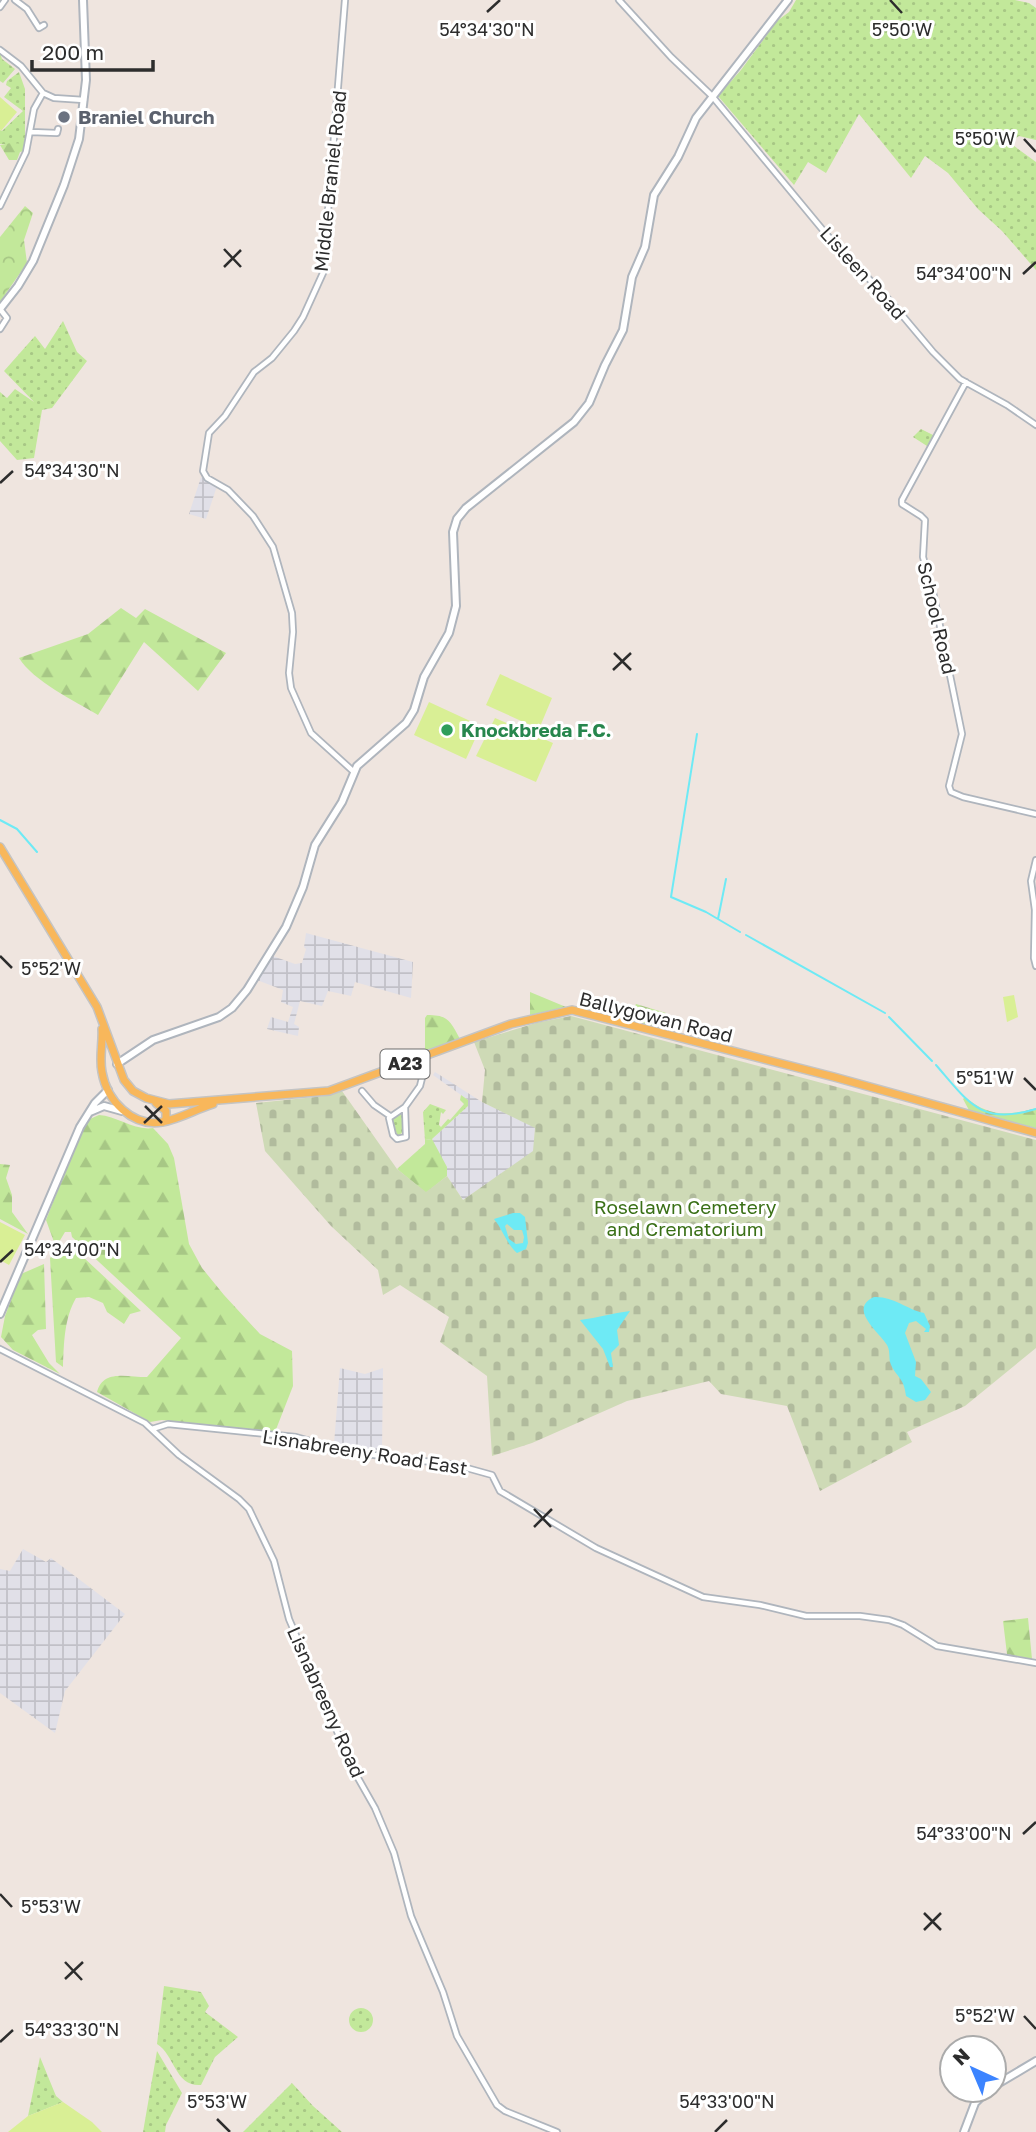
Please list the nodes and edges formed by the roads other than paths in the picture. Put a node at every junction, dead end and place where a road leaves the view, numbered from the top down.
1 (5, 0) edge
2 (15, 0) edge
3 (83, 0) edge
4 (345, 0) edge
5 (619, 0) edge
6 (788, 0) edge
7 (0, 7) edge
8 (44, 25) dead end
9 (0, 50) edge
10 (43, 93) junction
11 (712, 96) junction
12 (85, 100) junction
13 (58, 129) dead end
14 (31, 132) junction
15 (0, 206) edge
16 (0, 309) edge
17 (0, 329) edge
18 (966, 382) junction
19 (1036, 425) edge
20 (354, 772) junction
21 (1036, 814) edge
22 (0, 848) edge
23 (1036, 860) edge
24 (1036, 966) edge
25 (101, 1018) junction
26 (414, 1060) junction
27 (118, 1067) junction
28 (106, 1081) junction
29 (362, 1091) dead end
30 (149, 1100) junction
31 (231, 1100) junction
32 (405, 1107) junction
33 (127, 1114) junction
34 (390, 1116) junction
35 (85, 1117) junction
36 (163, 1122) junction
37 (1036, 1133) edge
38 (0, 1314) edge
39 (0, 1349) edge
40 (152, 1429) junction
41 (1036, 1663) edge
42 (1036, 2061) edge
43 (1008, 2077) edge
44 (975, 2104) edge
45 (557, 2132) edge
46 (964, 2132) edge

1 - 7 street
2 - 8 street
3 - 12 street
4 - 20 street, Middle Braniel Road
5 - 11 street, Lisleen Road
6 - 11 street
9 - 10 street
10 - 12 street
10 - 14 street
11 - 18 street, Lisleen Road
11 - 20 street
12 - 16 street
13 - 14 street
14 - 15 street
16 - 17 street
18 - 19 street, Lisleen Road
18 - 21 street, School Road
20 - 27 street
22 - 25 main road
23 - 24 street
25 - 27 main road
25 - 28 main road
26 - 31 main road, Ballygowan Road / A23
26 - 32 street
26 - 37 main road, Ballygowan Road / A23
27 - 28 main road
27 - 30 main road
28 - 33 main road
28 - 35 street
29 - 34 street
30 - 31 main road, Ballygowan Road / A23
30 - 36 main road
31 - 36 main road, Ballygowan Road / A23
32 - 34 street
32 - 34 street
33 - 35 street
33 - 36 main road, Ballygowan Road / A23
35 - 38 street
39 - 40 street, Lisnabreeny Road
40 - 41 street, Lisnabreeny Road East
40 - 45 street, Lisnabreeny Road
42 - 43 street
44 - 46 street

